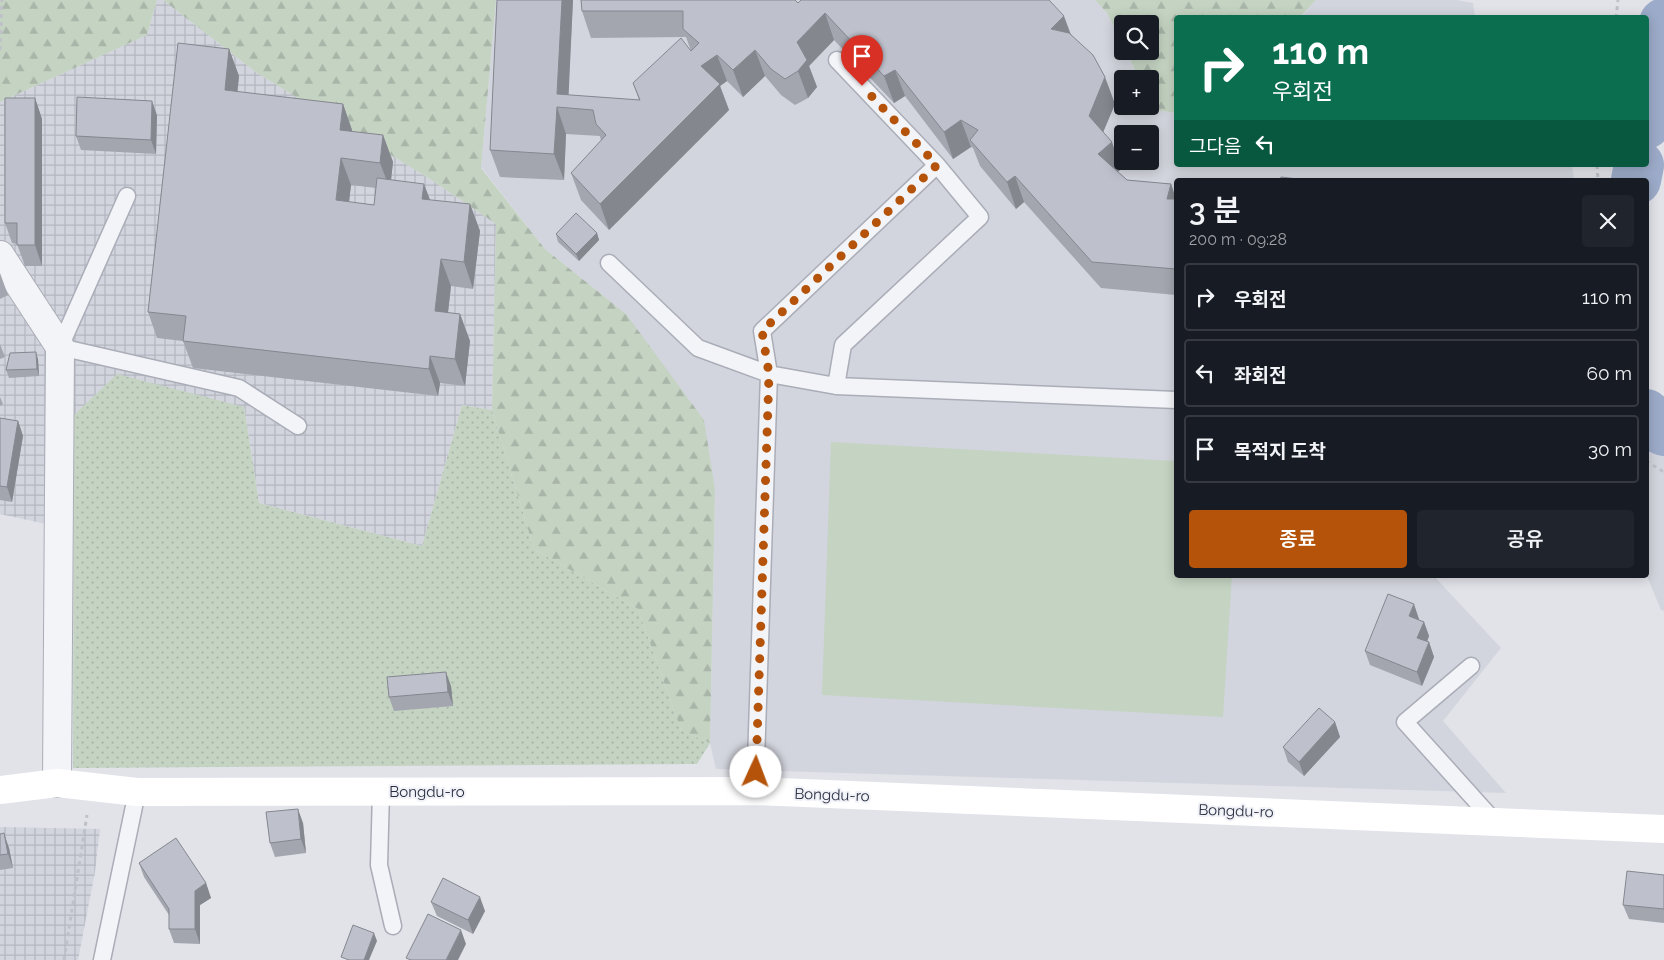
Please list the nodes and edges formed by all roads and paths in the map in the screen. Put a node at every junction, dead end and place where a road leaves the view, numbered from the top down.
1 (2, 0) edge
2 (1618, 0) edge
3 (1616, 15) edge
4 (0, 50) edge
5 (837, 60) dead end
6 (937, 165) junction
7 (128, 196) dead end
8 (0, 255) edge
9 (609, 263) dead end
10 (60, 346) junction
11 (769, 374) junction
12 (836, 386) junction
13 (1174, 400) edge
14 (298, 426) dead end
15 (1649, 463) edge
16 (1664, 472) edge
17 (1471, 666) dead end
18 (57, 783) junction
19 (92, 787) junction
20 (0, 790) edge
21 (137, 792) junction
22 (381, 792) junction
23 (755, 792) junction
24 (1495, 822) junction
25 (1664, 829) edge
26 (392, 926) dead end
27 (64, 960) edge
28 (102, 960) edge

1 - 4 path
2 - 3 path
5 - 6 lane
6 - 11 lane
6 - 12 lane
7 - 10 lane
8 - 10 street
9 - 11 lane
10 - 14 lane
10 - 18 street
11 - 12 lane
11 - 23 lane
12 - 13 lane
15 - 16 path
17 - 24 lane
18 - 19 main road, Bongdu-ro
18 - 20 main road, Bongdu-ro
19 - 21 main road, Bongdu-ro
19 - 27 path
21 - 22 main road, Bongdu-ro
21 - 28 lane
22 - 23 main road, Bongdu-ro
22 - 26 lane
23 - 24 main road, Bongdu-ro
24 - 25 main road, Bongdu-ro

